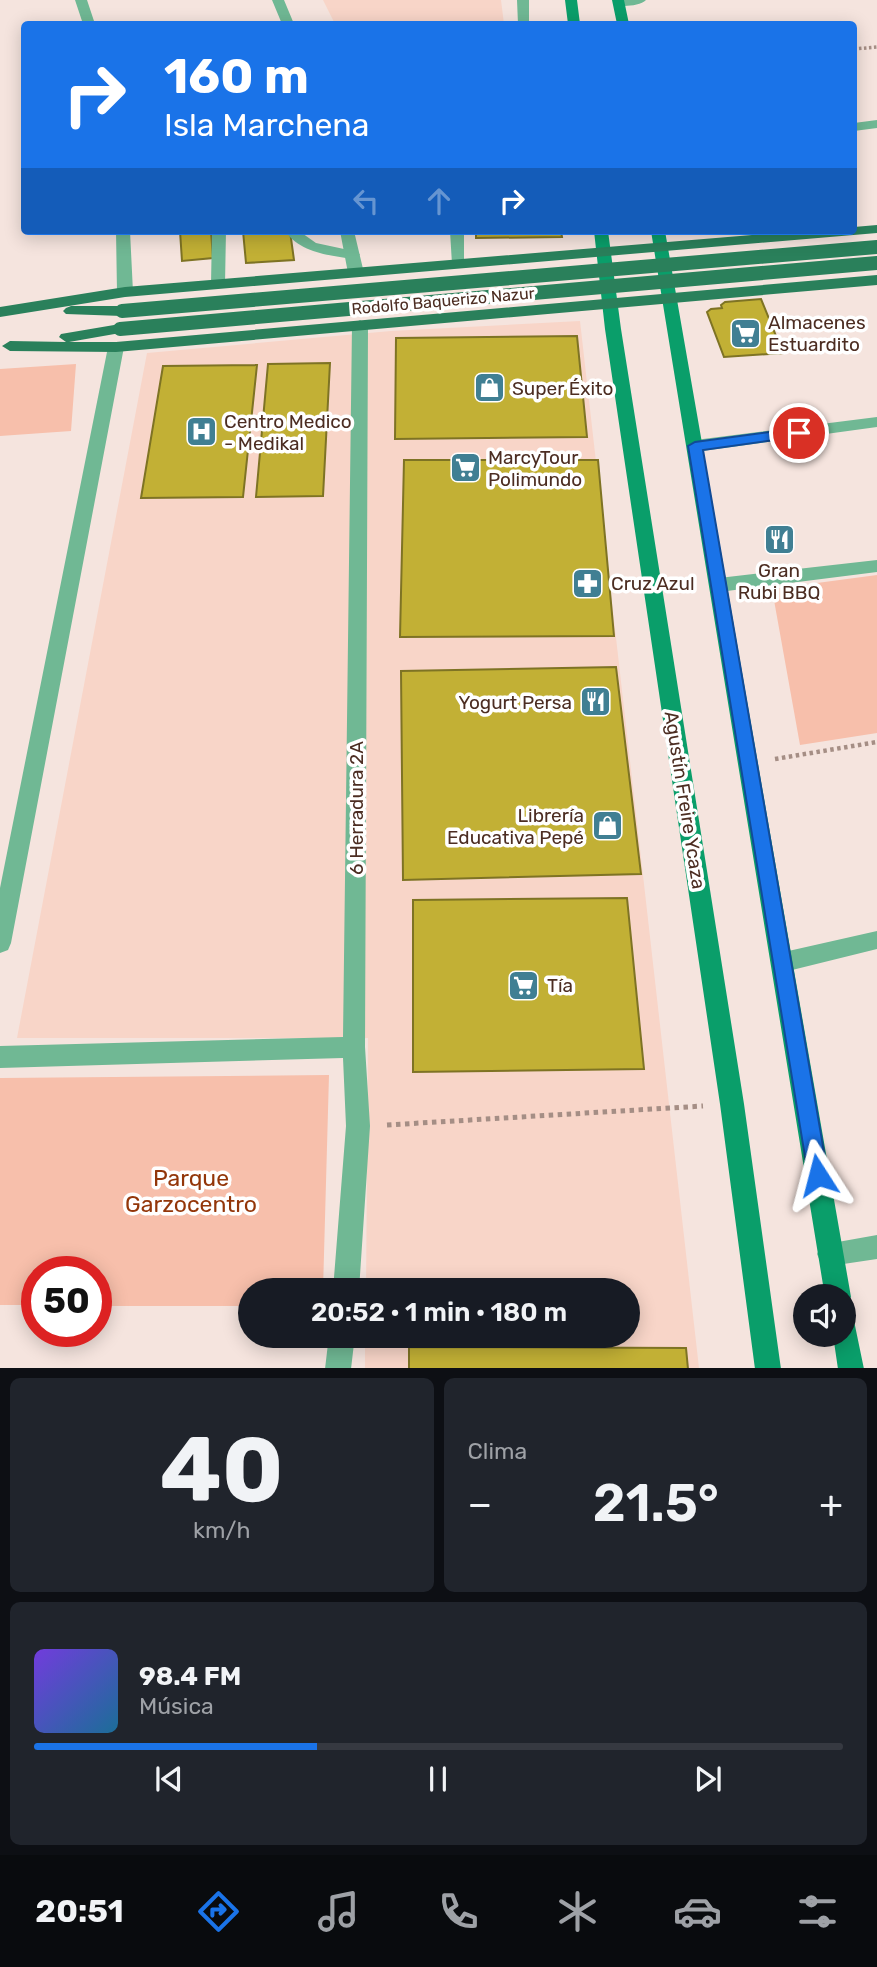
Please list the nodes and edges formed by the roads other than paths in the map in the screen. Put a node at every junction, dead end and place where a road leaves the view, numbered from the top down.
1 (81, 0) edge
2 (278, 0) edge
3 (523, 0) edge
4 (571, 0) edge
5 (640, 0) edge
6 (619, 1) edge
7 (88, 21) edge
8 (287, 21) edge
9 (524, 21) edge
10 (574, 21) edge
11 (622, 21) edge
12 (877, 124) edge
13 (857, 127) edge
14 (877, 229) edge
15 (857, 231) edge
16 (123, 235) edge
17 (219, 235) edge
18 (296, 235) edge
19 (348, 235) edge
20 (457, 235) edge
21 (601, 235) edge
22 (659, 235) edge
23 (807, 235) edge
24 (749, 240) junction
25 (661, 247) junction
26 (877, 247) edge
27 (603, 252) junction
28 (353, 255) junction
29 (506, 260) junction
30 (877, 263) edge
31 (458, 264) junction
32 (356, 273) junction
33 (877, 280) edge
34 (218, 284) junction
35 (771, 290) junction
36 (125, 292) junction
37 (671, 299) junction
38 (609, 304) junction
39 (5, 312) edge
40 (517, 312) junction
41 (360, 326) junction
42 (118, 338) junction
43 (5, 346) edge
44 (877, 422) edge
45 (695, 446) junction
46 (877, 566) edge
47 (719, 585) junction
48 (877, 940) edge
49 (0, 943) edge
50 (784, 962) junction
51 (354, 1047) junction
52 (0, 1057) edge
53 (877, 1247) edge
54 (831, 1254) junction
55 (347, 1278) edge
56 (836, 1284) edge
57 (848, 1347) edge
58 (340, 1348) edge
59 (338, 1368) edge
60 (768, 1368) edge
61 (851, 1368) edge

1 - 7 street
2 - 8 street
3 - 9 lane
4 - 10 main road
5 - 6 street
6 - 11 main road
12 - 13 street
14 - 15 main road
16 - 36 street
17 - 34 lane
18 - 28 lane
19 - 28 street
20 - 31 lane
21 - 27 main road, Agustín Freire Ycaza
22 - 25 main road
23 - 24 main road
24 - 25 main road
24 - 35 main road
25 - 27 main road
25 - 37 main road
26 - 39 main road, Rodolfo Baquerizo Nazur, bridge
27 - 29 main road
27 - 38 main road, Agustín Freire Ycaza
28 - 32 street
29 - 31 main road
29 - 40 main road
30 - 42 main road, Rodolfo Baquerizo Nazur, bridge
31 - 32 main road
32 - 34 main road
33 - 35 main road
34 - 36 main road
35 - 37 main road
36 - 39 main road
37 - 38 main road
37 - 45 main road
38 - 40 main road
38 - 60 main road, Agustín Freire Ycaza
40 - 41 main road
41 - 42 main road
41 - 51 street, 6 Herradura 2A
42 - 43 main road, Rodolfo Baquerizo Nazur
42 - 49 street
44 - 45 street
45 - 47 main road
46 - 47 street
47 - 50 main road
48 - 50 street
50 - 54 main road
51 - 52 street
51 - 55 street, 6 Herradura 2A
53 - 54 street
54 - 56 main road
57 - 61 main road
58 - 59 street

